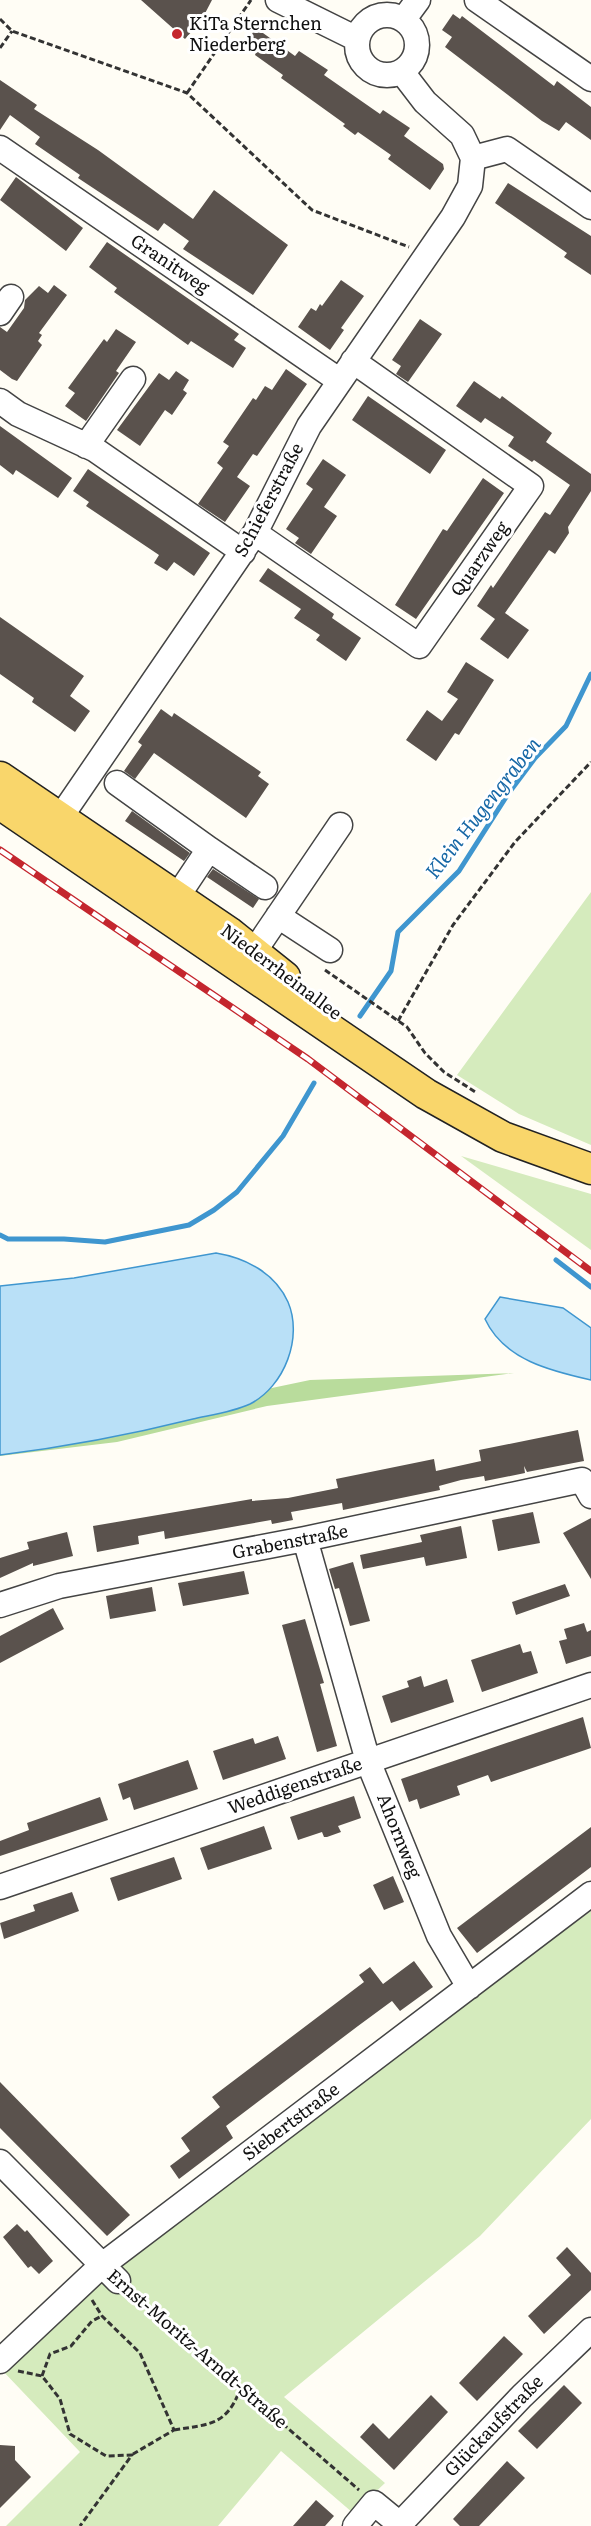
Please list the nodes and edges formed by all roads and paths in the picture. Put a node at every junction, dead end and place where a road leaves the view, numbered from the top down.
1 (251, 0) edge
2 (278, 0) edge
3 (477, 0) edge
4 (411, 9) edge
5 (0, 19) edge
6 (12, 31) junction
7 (357, 39) junction
8 (0, 48) edge
9 (402, 72) junction
10 (591, 79) edge
11 (187, 93) junction
12 (0, 148) edge
13 (473, 158) junction
14 (591, 207) edge
15 (428, 254) junction
16 (346, 371) junction
17 (134, 379) dead end
18 (0, 401) edge
19 (86, 446) junction
20 (249, 543) junction
21 (591, 762) edge
22 (0, 777) edge
23 (117, 783) dead end
24 (0, 804) edge
25 (340, 825) dead end
26 (54, 827) junction
27 (209, 849) junction
28 (266, 886) dead end
29 (170, 907) junction
30 (278, 916) junction
31 (330, 950) dead end
32 (248, 961) junction
33 (355, 990) dead end
34 (398, 1021) junction
35 (484, 1098) dead end
36 (578, 1165) edge
37 (586, 1488) edge
38 (305, 1539) junction
39 (0, 1605) edge
40 (591, 1685) edge
41 (368, 1761) junction
42 (0, 1887) edge
43 (591, 1894) edge
44 (469, 1987) junction
45 (0, 2162) edge
46 (110, 2273) junction
47 (81, 2284) junction
48 (102, 2316) junction
49 (591, 2330) edge
50 (5, 2366) edge
51 (42, 2376) junction
52 (241, 2387) junction
53 (174, 2430) junction
54 (132, 2455) junction
55 (374, 2503) junction
56 (401, 2525) edge
57 (80, 2526) edge
58 (355, 2526) edge

1 - 11 path
2 - 7 street
3 - 10 street
4 - 7 street
4 - 9 street
5 - 6 path
6 - 8 path
6 - 11 path
7 - 9 street
9 - 13 street
11 - 15 path
12 - 16 street, Granitweg
13 - 14 street
13 - 15 street, Schieferstraße
15 - 16 street, Schieferstraße
16 - 20 street, Schieferstraße
16 - 20 street, Quarzweg
17 - 19 street
18 - 19 street
19 - 20 street
20 - 26 street, Schieferstraße
21 - 34 path
22 - 26 main road, Niederrheinallee
23 - 27 street
24 - 26 main road, Niederrheinallee
25 - 30 street
26 - 29 main road, Niederrheinallee
27 - 28 street
27 - 29 street
29 - 32 main road, Niederrheinallee
30 - 31 street
30 - 32 street
32 - 36 main road, Niederrheinallee
33 - 34 path
34 - 35 path
37 - 38 street, Grabenstraße
38 - 39 street, Grabenstraße
38 - 41 street, Ahornweg
40 - 41 street, Weddigenstraße
41 - 42 street, Weddigenstraße
41 - 44 street, Ahornweg
43 - 44 street, Siebertstraße
44 - 46 street, Siebertstraße
45 - 46 street, Ernst-Moritz-Arndt-Straße
46 - 47 street, Siebertstraße
46 - 52 path, Ernst-Moritz-Arndt-Straße
47 - 48 path
47 - 50 street, Siebertstraße
48 - 51 path
48 - 53 path
49 - 56 street, Glückaufstraße
50 - 51 path
51 - 54 path
52 - 53 path
52 - 55 path, Ernst-Moritz-Arndt-Straße
53 - 54 path
54 - 57 path
55 - 56 street
55 - 58 street

